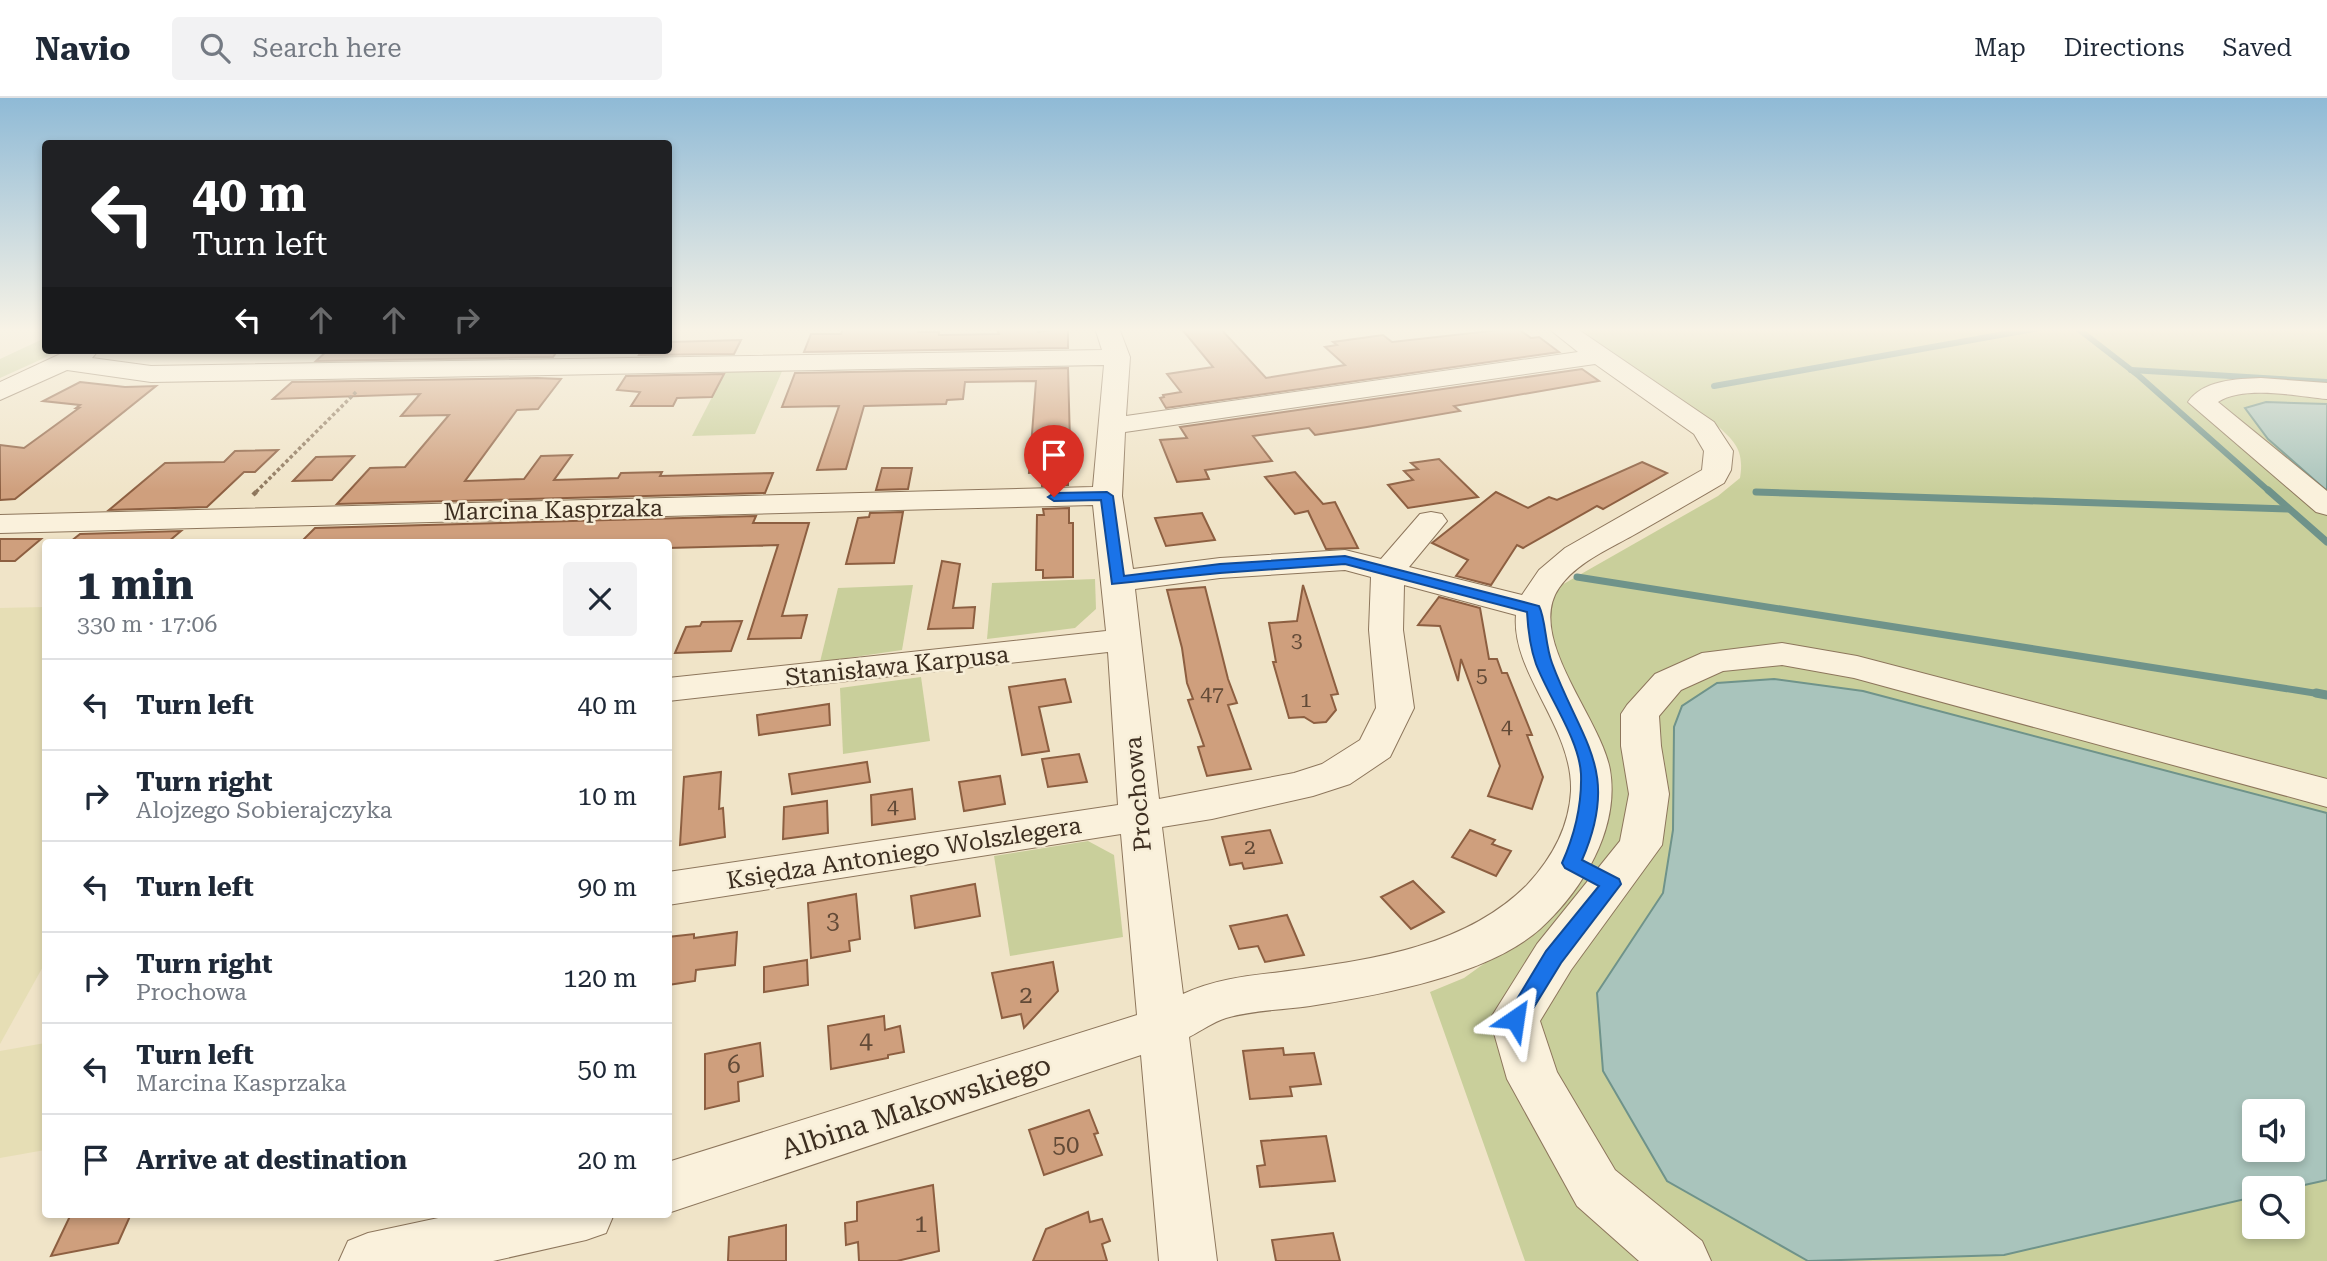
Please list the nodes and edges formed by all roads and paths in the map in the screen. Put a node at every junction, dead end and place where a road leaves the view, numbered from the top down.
1 (21, 382) edge
2 (367, 382) edge
3 (1112, 382) edge
4 (1417, 382) edge
5 (1637, 382) edge
6 (2327, 391) edge
7 (0, 392) edge
8 (1113, 426) junction
9 (1107, 496) junction
10 (2327, 506) edge
11 (231, 517) junction
12 (1431, 521) dead end
13 (0, 524) edge
14 (1388, 571) junction
15 (1117, 581) junction
16 (1534, 609) junction
17 (1125, 640) junction
18 (672, 690) edge
19 (2327, 793) edge
20 (1140, 816) junction
21 (1592, 874) junction
22 (672, 889) edge
23 (1163, 1027) junction
24 (672, 1187) edge
25 (567, 1218) edge
26 (368, 1261) edge
27 (1188, 1261) edge
28 (1682, 1261) edge

1 - 7 street
2 - 11 path
3 - 8 street, Prochowa
4 - 8 street
5 - 16 street
6 - 10 street
8 - 9 street, Prochowa
9 - 11 street, Marcina Kasprzaka
9 - 15 street, Prochowa
11 - 13 street, Marcina Kasprzaka
12 - 14 street
14 - 15 street
14 - 16 street
14 - 20 street, Księdza Antoniego Wolszlegera
15 - 17 street, Prochowa
16 - 21 street
17 - 18 street, Stanisława Karpusa
17 - 20 street, Prochowa
19 - 21 street
20 - 22 street, Księdza Antoniego Wolszlegera
20 - 23 street, Prochowa
21 - 23 street, Albina Makowskiego
21 - 28 street
23 - 24 street, Albina Makowskiego
23 - 27 street, Prochowa
25 - 26 street

